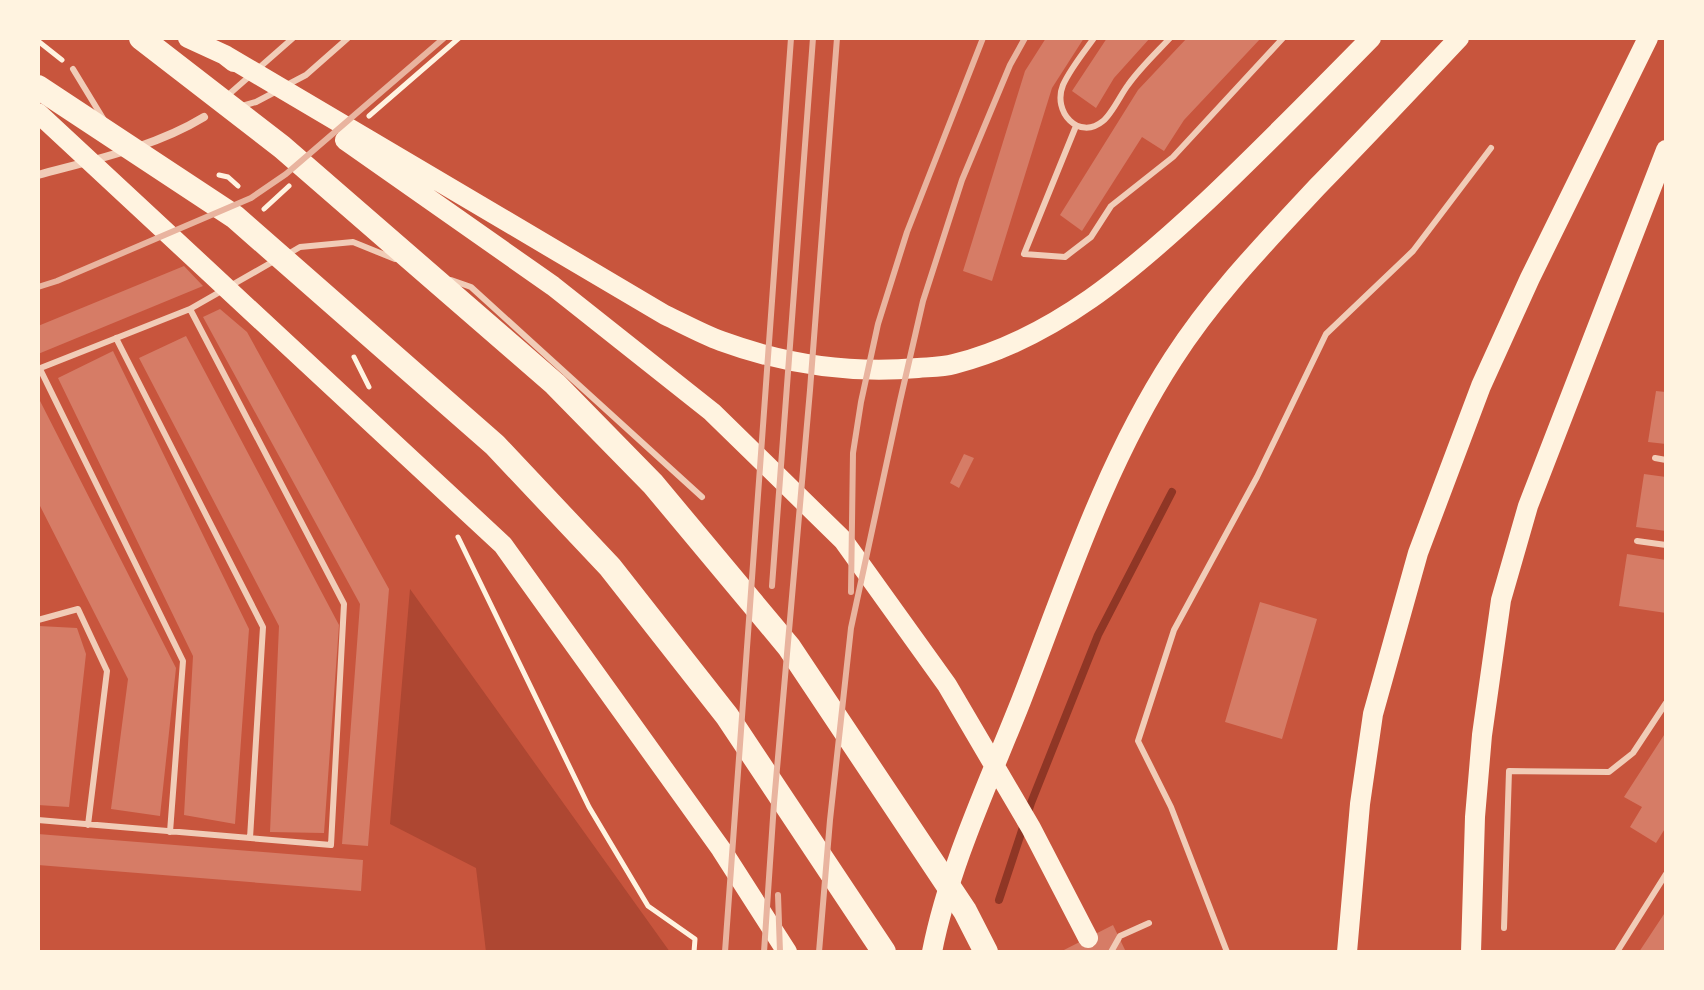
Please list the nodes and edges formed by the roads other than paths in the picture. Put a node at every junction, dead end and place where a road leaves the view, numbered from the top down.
1 (141, 38) edge
2 (188, 38) edge
3 (293, 38) edge
4 (348, 38) edge
5 (1094, 38) edge
6 (1170, 38) edge
7 (1283, 38) edge
8 (1371, 38) edge
9 (1459, 38) edge
10 (1648, 38) edge
11 (225, 55) junction
12 (73, 69) road end
13 (38, 87) edge
14 (38, 113) edge
15 (204, 117) junction
16 (1076, 126) junction
17 (1491, 148) dead end
18 (1666, 150) edge
19 (122, 151) junction
20 (38, 175) edge
21 (190, 309) junction
22 (116, 338) junction
23 (39, 369) edge
24 (1655, 458) dead end
25 (1666, 460) edge
26 (702, 497) dead end
27 (1637, 541) dead end
28 (1666, 545) edge
29 (38, 620) edge
30 (1666, 703) edge
31 (38, 820) edge
32 (88, 825) junction
33 (170, 832) junction
34 (250, 838) junction
35 (1666, 874) edge
36 (1149, 923) dead end
37 (1504, 928) dead end
38 (1088, 938) dead end
39 (787, 952) edge
40 (884, 952) edge
41 (932, 952) edge
42 (986, 952) edge
43 (1111, 952) edge
44 (1227, 952) edge
45 (1347, 952) edge
46 (1471, 952) edge
47 (1617, 952) edge

1 - 42 highway
2 - 11 main road
3 - 15 lane
4 - 15 lane
5 - 16 lane
6 - 16 lane
7 - 16 lane
8 - 11 main road
9 - 41 main road
10 - 45 main road
11 - 38 main road
12 - 19 lane
13 - 40 highway
14 - 39 main road
15 - 19 street
17 - 44 lane
18 - 46 main road
19 - 20 street
21 - 22 lane
21 - 26 lane
21 - 34 lane
22 - 23 lane
22 - 34 lane
23 - 33 lane
24 - 25 lane
27 - 28 lane
29 - 32 lane
30 - 37 lane
31 - 32 lane
32 - 33 lane
33 - 34 lane
35 - 47 lane
36 - 43 lane

